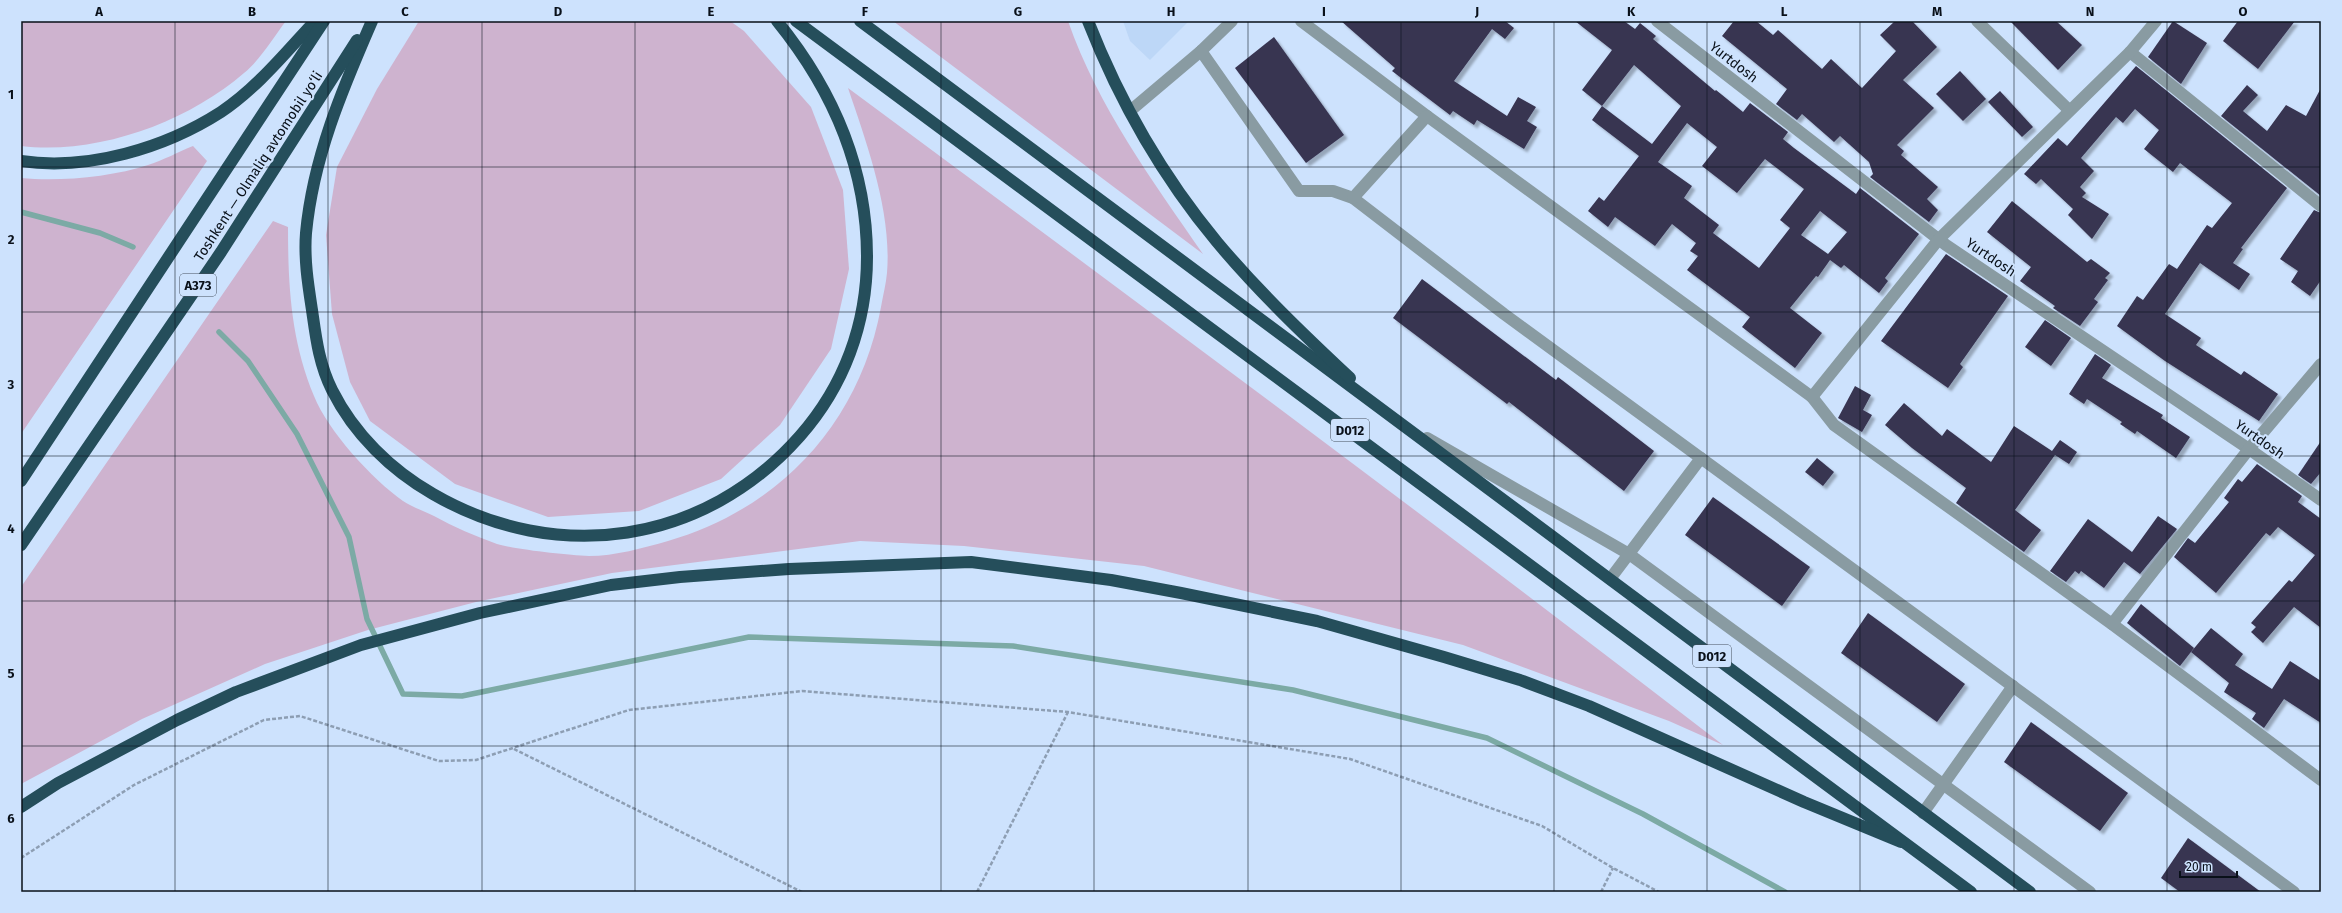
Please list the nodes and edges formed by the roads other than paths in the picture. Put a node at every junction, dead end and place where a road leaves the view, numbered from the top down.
1 (315, 21) edge
2 (324, 21) edge
3 (370, 21) edge
4 (777, 21) edge
5 (796, 21) edge
6 (860, 21) edge
7 (1088, 21) edge
8 (1232, 21) edge
9 (1301, 21) edge
10 (1657, 21) edge
11 (1977, 21) edge
12 (2156, 21) edge
13 (1201, 51) junction
14 (2130, 52) junction
15 (1130, 110) junction
16 (2069, 110) junction
17 (1427, 116) junction
18 (21, 161) edge
19 (1353, 198) junction
20 (2321, 206) edge
21 (1938, 239) junction
22 (2321, 364) edge
23 (1812, 397) junction
24 (1395, 420) junction
25 (2249, 449) junction
26 (1701, 458) junction
27 (21, 480) edge
28 (2321, 500) edge
29 (21, 545) edge
30 (1629, 554) junction
31 (1610, 579) junction
32 (2112, 624) junction
33 (2012, 686) junction
34 (2321, 780) edge
35 (1943, 784) junction
36 (21, 807) edge
37 (1923, 813) junction
38 (1901, 842) junction
39 (1971, 892) edge
40 (2030, 892) edge
41 (2090, 892) edge
42 (2294, 892) edge

1 - 18 highway
2 - 27 highway, Toshkent — Olmaliq avtomobil yo‘li / A373
3 - 4 highway
3 - 29 highway, Toshkent — Olmaliq avtomobil yo‘li / A373
5 - 38 highway, D012
6 - 24 highway, D012
7 - 15 highway
8 - 13 street
9 - 17 street
10 - 21 street, Yurtdosh
11 - 16 street
12 - 14 street
13 - 15 street
13 - 19 street
14 - 16 street
14 - 20 street
15 - 24 highway
16 - 21 street
17 - 19 street
17 - 23 street
19 - 26 street
21 - 23 street
21 - 25 street, Yurtdosh
22 - 25 street
23 - 32 street
24 - 30 street
24 - 31 highway, D012
25 - 28 street, Yurtdosh
25 - 32 street
26 - 30 street
26 - 33 street
30 - 31 street
30 - 35 street
31 - 37 highway, D012
32 - 34 street
33 - 35 street
33 - 42 street
35 - 37 street
35 - 41 street
36 - 38 highway
37 - 40 highway, D012
38 - 39 highway, D012

